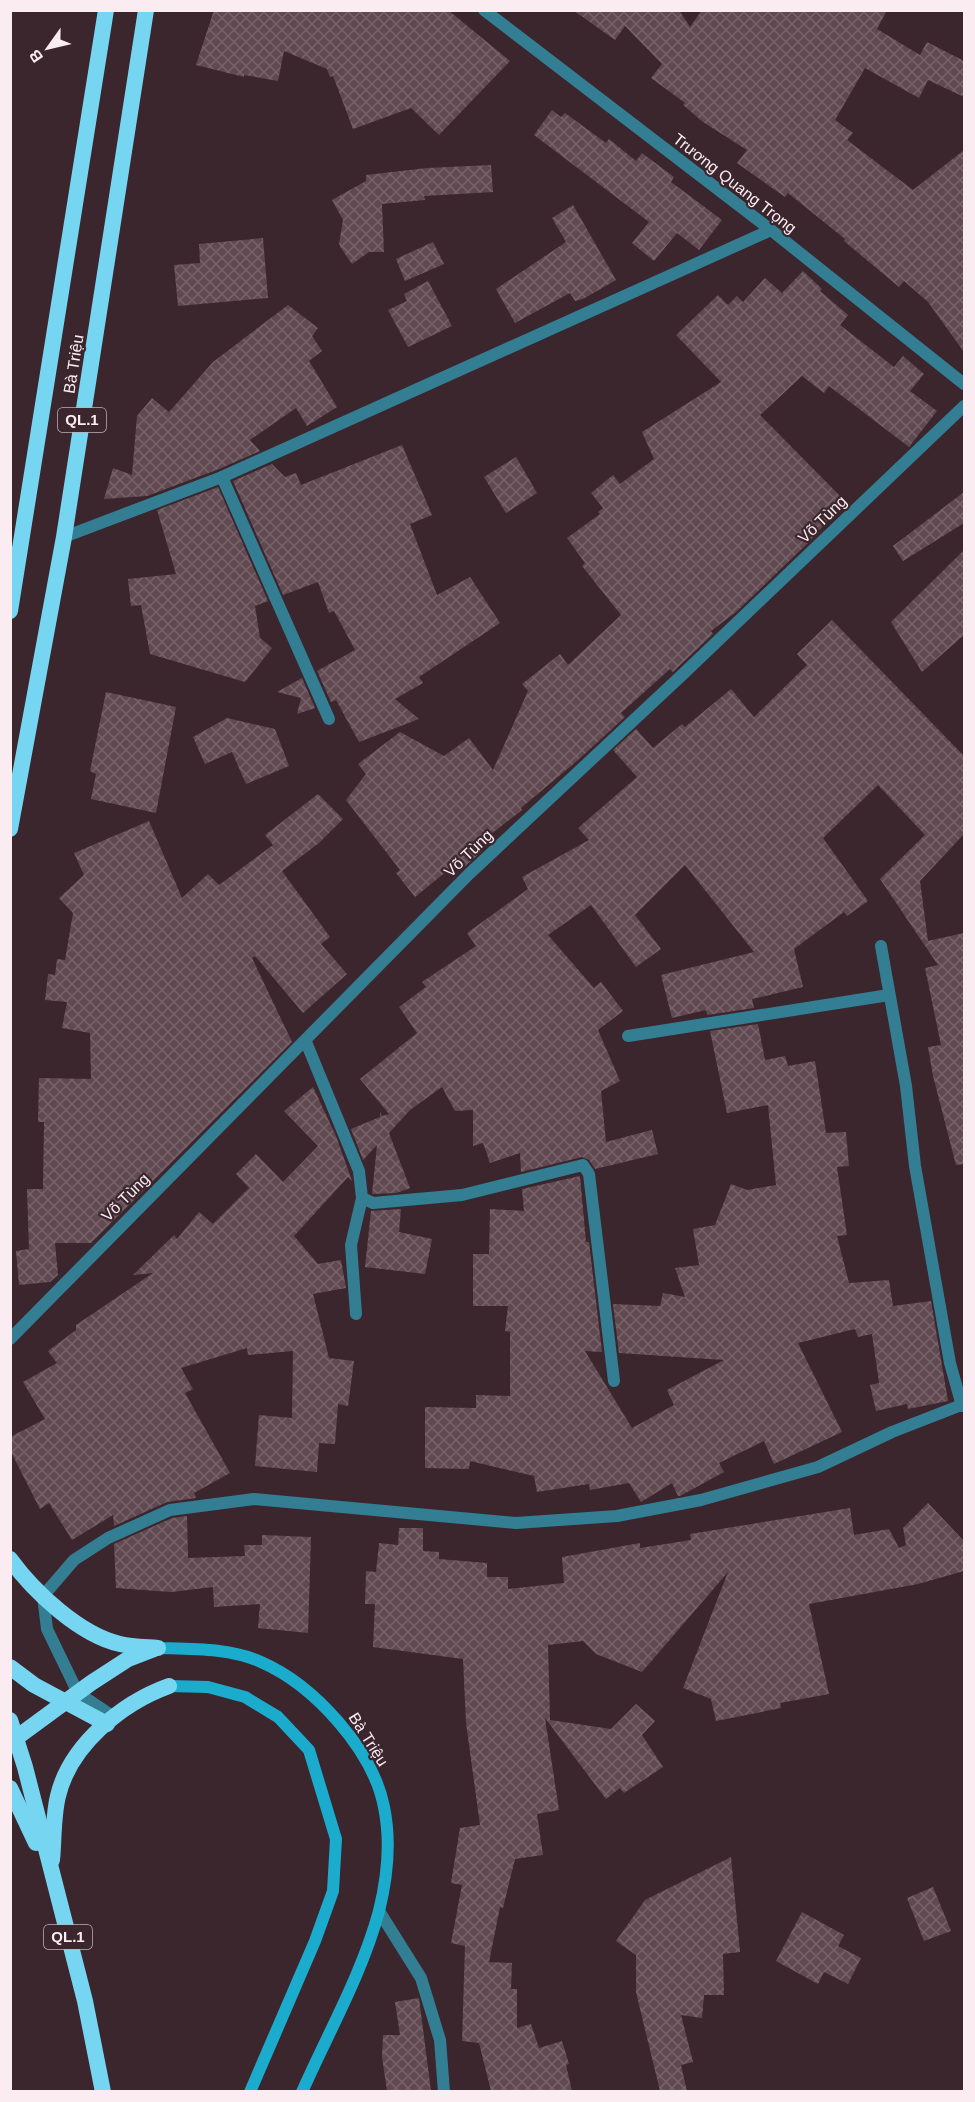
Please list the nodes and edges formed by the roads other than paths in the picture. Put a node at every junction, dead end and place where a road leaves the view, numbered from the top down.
1 (106, 10) edge
2 (146, 10) edge
3 (484, 10) edge
4 (771, 230) junction
5 (964, 384) edge
6 (964, 406) edge
7 (222, 477) junction
8 (64, 537) junction
9 (10, 611) edge
10 (329, 719) dead end
11 (10, 829) edge
12 (881, 946) dead end
13 (889, 995) junction
14 (628, 1036) dead end
15 (306, 1042) junction
16 (362, 1198) junction
17 (356, 1314) dead end
18 (10, 1339) edge
19 (614, 1381) dead end
20 (963, 1405) edge
21 (10, 1559) edge
22 (43, 1596) junction
23 (158, 1648) junction
24 (10, 1667) edge
25 (169, 1686) joint
26 (73, 1697) junction
27 (10, 1720) edge
28 (110, 1720) junction
29 (13, 1739) edge
30 (10, 1788) edge
31 (51, 1873) junction
32 (379, 1911) junction
33 (103, 2091) edge
34 (250, 2091) edge
35 (302, 2091) edge
36 (444, 2091) edge

1 - 9 highway, Bà Triệu / QL.1
2 - 8 highway, Bà Triệu / QL.1
3 - 4 street, Trương Quang Trọng
4 - 5 street, Trương Quang Trọng
4 - 7 street
6 - 15 street, Võ Tùng
7 - 8 street
7 - 10 street
8 - 11 highway, Bà Triệu / QL.1
12 - 13 street
13 - 14 street
13 - 20 street
15 - 16 street
15 - 18 street, Võ Tùng
16 - 17 street
16 - 19 street
20 - 22 street
21 - 22 highway
22 - 23 highway
22 - 26 street
23 - 26 highway, Bà Triệu
23 - 32 main road, Bà Triệu
24 - 26 highway
25 - 28 highway
25 - 34 main road
26 - 28 highway
26 - 29 highway, Bà Triệu
27 - 29 highway, QL.1
28 - 31 highway
29 - 31 highway, QL.1
30 - 31 highway, QL.1
31 - 33 highway, QL.1
32 - 35 main road, Bà Triệu
32 - 36 street

